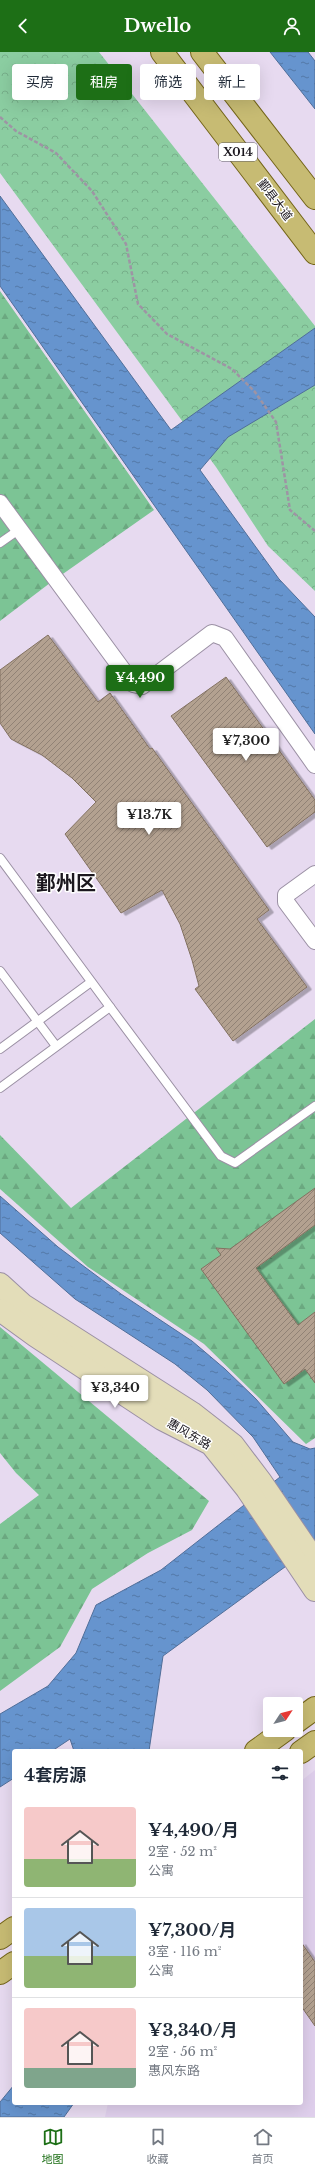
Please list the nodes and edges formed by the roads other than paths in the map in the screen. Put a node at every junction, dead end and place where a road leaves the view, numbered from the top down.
1 (162, 52) edge
2 (202, 52) edge
3 (315, 198) edge
4 (315, 253) edge
5 (0, 503) edge
6 (20, 529) junction
7 (0, 544) edge
8 (315, 766) edge
9 (0, 858) edge
10 (315, 874) edge
11 (315, 941) edge
12 (0, 971) edge
13 (91, 982) junction
14 (110, 1007) junction
15 (38, 1021) junction
16 (56, 1046) junction
17 (0, 1049) edge
18 (0, 1088) edge
19 (315, 1106) edge
20 (0, 1284) edge
21 (0, 1310) edge
22 (254, 1486) junction
23 (307, 1559) edge
24 (315, 1590) edge
25 (315, 1708) edge
26 (303, 1717) edge
27 (275, 1737) edge
28 (315, 1742) edge
29 (259, 1749) edge
30 (303, 1751) edge
31 (12, 1929) edge
32 (0, 1938) edge
33 (12, 1964) edge
34 (0, 1973) edge

1 - 4 main road, 鄞县大道 / X014
2 - 3 main road, X014
5 - 6 street
6 - 7 lane
6 - 8 street
9 - 13 lane
10 - 11 street
12 - 15 lane
13 - 14 lane
13 - 15 lane
14 - 16 lane
14 - 19 lane
15 - 16 lane
15 - 17 lane
16 - 18 lane
20 - 22 street, 惠风东路
21 - 22 street, 惠风东路
22 - 23 street, 惠风东路
23 - 24 street, 惠风东路
25 - 26 main road
27 - 29 main road
28 - 30 main road
31 - 32 main road
33 - 34 main road

